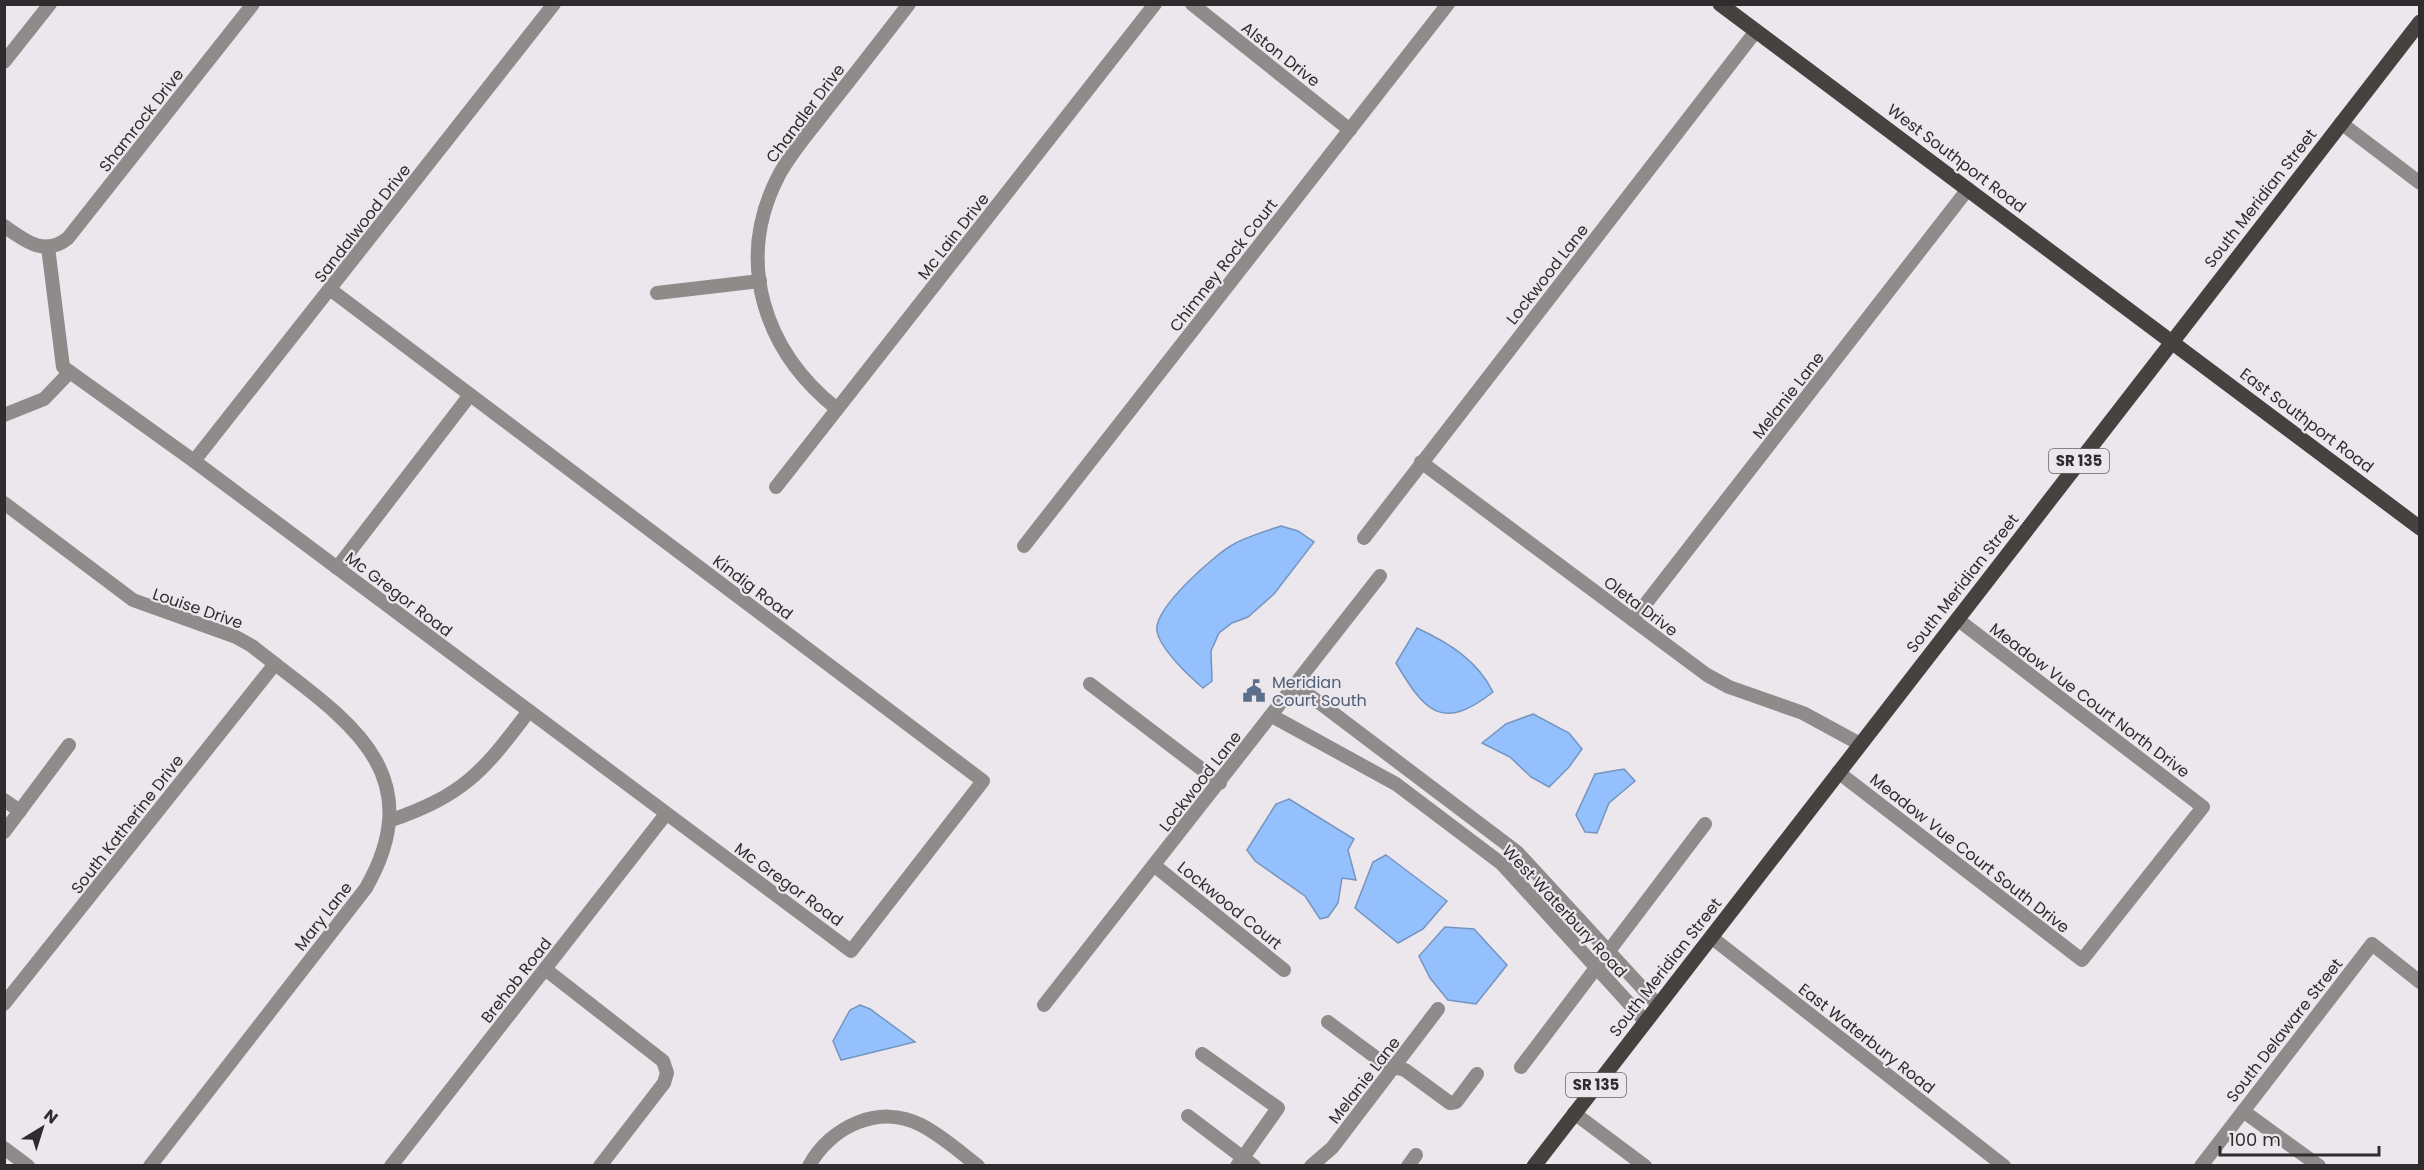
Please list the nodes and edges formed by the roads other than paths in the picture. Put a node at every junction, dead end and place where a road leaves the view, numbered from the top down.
1 (50, 4) edge
2 (253, 4) edge
3 (554, 4) edge
4 (909, 4) edge
5 (1155, 4) edge
6 (1192, 4) edge
7 (1448, 4) edge
8 (1720, 4) edge
9 (2420, 22) edge
10 (1756, 31) junction
11 (4, 62) edge
12 (2341, 123) junction
13 (1350, 130) junction
14 (2420, 183) edge
15 (1968, 189) junction
16 (4, 226) edge
17 (48, 247) junction
18 (760, 281) junction
19 (330, 290) junction
20 (657, 293) dead end
21 (2173, 341) junction
22 (70, 372) junction
23 (470, 395) junction
24 (837, 409) junction
25 (4, 415) edge
26 (194, 461) junction
27 (1421, 462) junction
28 (776, 488) dead end
29 (4, 504) edge
30 (2420, 528) edge
31 (1364, 537) dead end
32 (1024, 546) dead end
33 (337, 568) junction
34 (1380, 576) dead end
35 (1957, 619) junction
36 (1633, 620) junction
37 (275, 664) junction
38 (1090, 684) dead end
39 (1296, 685) junction
40 (529, 711) junction
41 (1272, 716) junction
42 (1860, 744) junction
43 (69, 745) dead end
44 (1838, 772) junction
45 (1220, 783) junction
46 (4, 800) edge
47 (20, 811) junction
48 (666, 814) junction
49 (389, 821) junction
50 (1705, 824) dead end
51 (4, 832) edge
52 (1155, 866) junction
53 (1711, 937) junction
54 (851, 951) joint
55 (1608, 951) junction
56 (2082, 960) joint
57 (1596, 967) junction
58 (545, 969) junction
59 (1284, 970) dead end
60 (2420, 982) edge
61 (4, 1004) edge
62 (1044, 1005) dead end
63 (1658, 1005) junction
64 (1438, 1010) dead end
65 (1645, 1021) junction
66 (1328, 1022) dead end
67 (1202, 1054) dead end
68 (1394, 1067) junction
69 (1521, 1067) dead end
70 (1477, 1074) dead end
71 (2243, 1111) junction
72 (1574, 1113) junction
73 (1188, 1116) dead end
74 (4, 1148) edge
75 (1245, 1163) edge
76 (28, 1166) edge
77 (150, 1166) edge
78 (392, 1166) edge
79 (600, 1166) edge
80 (809, 1166) edge
81 (978, 1166) edge
82 (1311, 1166) edge
83 (1534, 1166) edge
84 (1645, 1166) edge
85 (2004, 1166) edge
86 (2201, 1166) edge
87 (2319, 1166) edge

1 - 11 street
2 - 17 street, Shamrock Drive
3 - 19 street, Sandalwood Drive
4 - 18 street, Chandler Drive
5 - 24 street, Mc Lain Drive
6 - 13 street, Alston Drive
7 - 13 street, Chimney Rock Court
8 - 10 main road, West Southport Road
9 - 12 main road, South Meridian Street / SR 135
10 - 15 main road, West Southport Road
10 - 27 street, Lockwood Lane
12 - 14 street
12 - 21 main road, South Meridian Street / SR 135
13 - 32 street, Chimney Rock Court
15 - 21 main road, West Southport Road
15 - 36 street, Melanie Lane
16 - 17 street
17 - 22 street
18 - 20 street
18 - 24 street, Chandler Drive
19 - 23 street, Kindig Road
19 - 26 street, Sandalwood Drive
21 - 30 main road, East Southport Road
21 - 35 main road, South Meridian Street / SR 135
22 - 25 street
22 - 26 street, Mc Gregor Road
23 - 33 street
23 - 54 street, Kindig Road
24 - 28 street, Mc Lain Drive
26 - 33 street, Mc Gregor Road
27 - 31 street, Lockwood Lane
27 - 36 street, Oleta Drive
29 - 37 street, Louise Drive
33 - 40 street, Mc Gregor Road
34 - 39 street, Lockwood Lane
35 - 42 main road, South Meridian Street / SR 135
35 - 56 street, Meadow Vue Court North Drive
36 - 42 street, Oleta Drive
37 - 49 street, Louise Drive
37 - 61 street, South Katherine Drive
38 - 45 street
39 - 41 street, Lockwood Lane
39 - 55 street, West Waterbury Road
40 - 48 street, Mc Gregor Road
40 - 49 street
41 - 45 street, Lockwood Lane
41 - 57 street, West Waterbury Road
42 - 44 main road, South Meridian Street / SR 135
43 - 47 street
44 - 53 main road, South Meridian Street / SR 135
44 - 56 street, Meadow Vue Court South Drive
45 - 52 street, Lockwood Lane
46 - 47 street
47 - 51 street
48 - 54 street, Mc Gregor Road
48 - 58 street, Brehob Road
49 - 77 street, Mary Lane
50 - 55 street
52 - 59 street, Lockwood Court
52 - 62 street, Lockwood Lane
53 - 63 main road, South Meridian Street / SR 135
53 - 85 street, East Waterbury Road
55 - 57 street
55 - 63 street, West Waterbury Road
57 - 65 street, West Waterbury Road
57 - 69 street
58 - 78 street, Brehob Road
58 - 79 street
60 - 71 street, South Delaware Street
63 - 65 main road, South Meridian Street / SR 135
64 - 68 street, Melanie Lane
65 - 72 main road, South Meridian Street / SR 135
66 - 68 street
67 - 75 street
68 - 70 street
68 - 82 street, Melanie Lane
71 - 86 street, South Delaware Street
71 - 87 street
72 - 83 main road, South Meridian Street / SR 135
72 - 84 street
73 - 75 street
74 - 76 street
80 - 81 street

